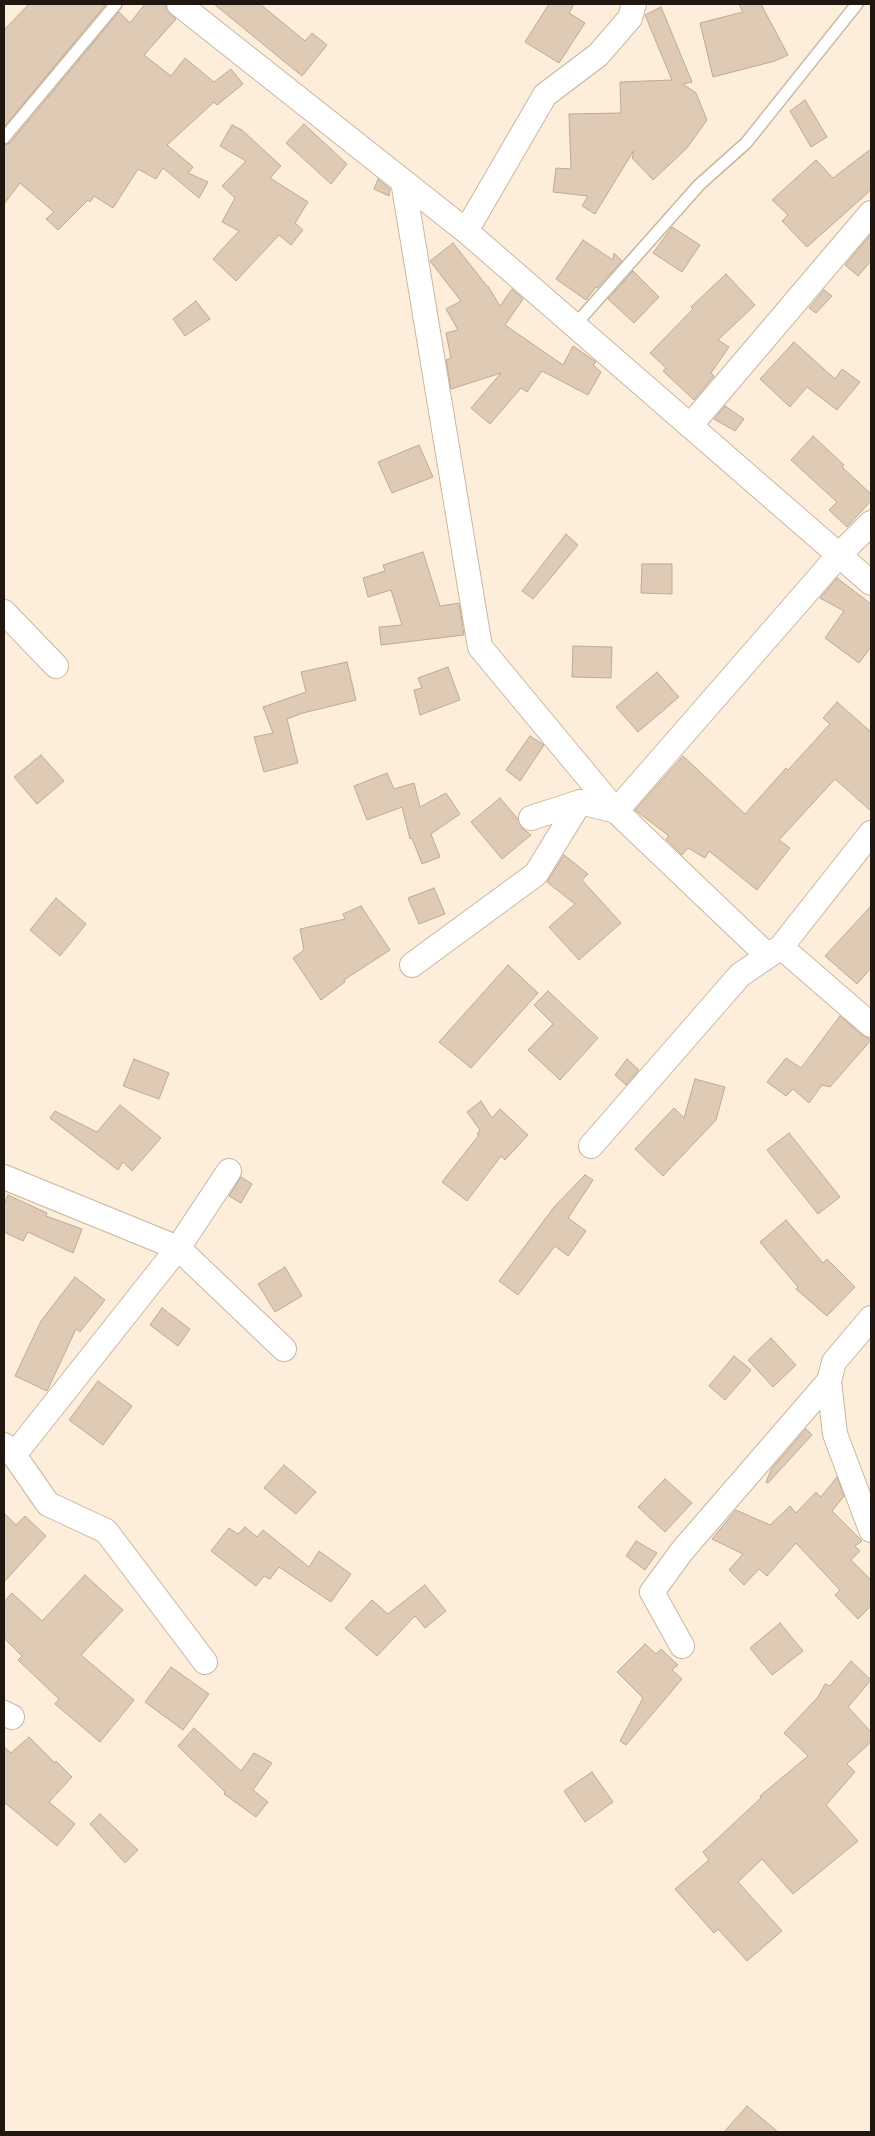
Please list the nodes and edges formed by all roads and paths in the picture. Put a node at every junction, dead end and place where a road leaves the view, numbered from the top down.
1 (116, 4) edge
2 (179, 4) edge
3 (634, 4) edge
4 (857, 4) edge
5 (4, 138) edge
6 (403, 181) junction
7 (871, 213) edge
8 (466, 231) junction
9 (574, 326) junction
10 (690, 426) junction
11 (871, 524) edge
12 (839, 555) junction
13 (871, 583) edge
14 (4, 612) edge
15 (56, 666) dead end
16 (580, 802) junction
17 (616, 811) junction
18 (531, 818) dead end
19 (871, 833) edge
20 (774, 952) junction
21 (412, 965) dead end
22 (871, 1025) edge
23 (592, 1146) dead end
24 (229, 1171) dead end
25 (4, 1177) edge
26 (178, 1248) junction
27 (871, 1318) edge
28 (284, 1349) dead end
29 (829, 1381) junction
30 (9, 1450) edge
31 (871, 1530) edge
32 (682, 1646) dead end
33 (205, 1662) dead end

1 - 5 lane
2 - 6 street
3 - 8 street
4 - 9 lane
6 - 8 street
6 - 17 street
7 - 10 street
8 - 9 street
9 - 10 street
10 - 12 street
11 - 12 street
12 - 13 street
12 - 17 street
14 - 15 street
16 - 17 street
16 - 18 street
16 - 21 street
17 - 20 street
19 - 20 street
20 - 22 street
20 - 23 street
24 - 26 street
25 - 26 street
26 - 28 street
26 - 30 street
27 - 29 street
29 - 31 street
29 - 32 street
30 - 33 street

